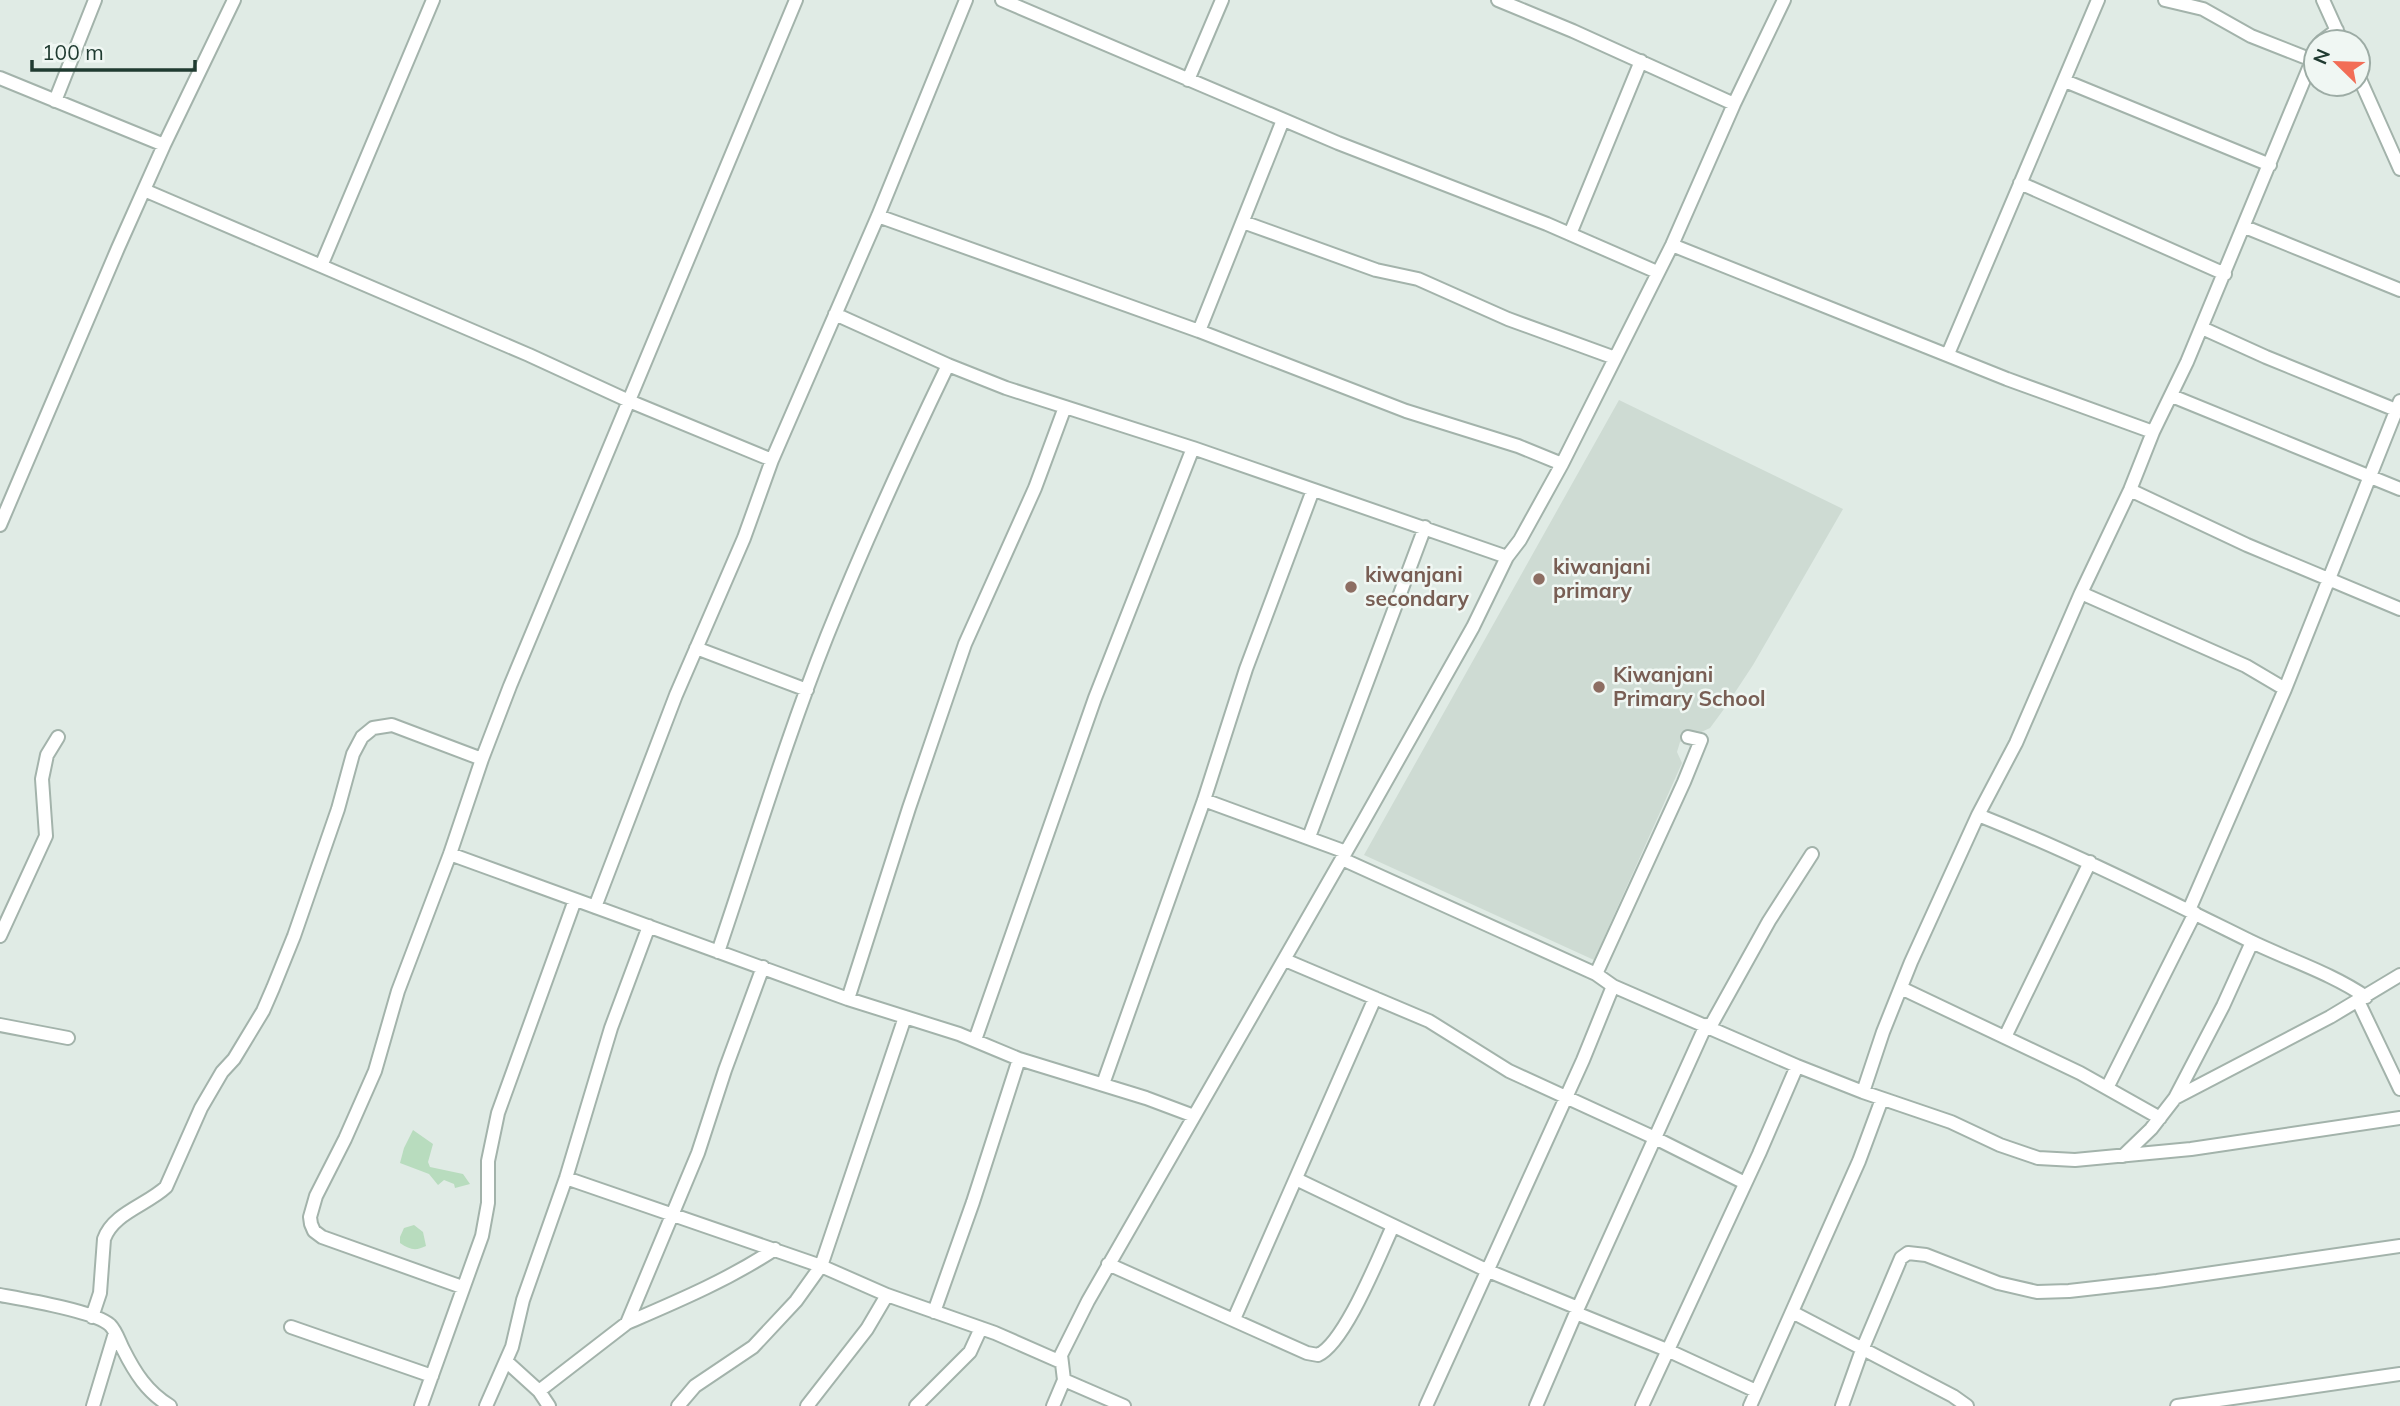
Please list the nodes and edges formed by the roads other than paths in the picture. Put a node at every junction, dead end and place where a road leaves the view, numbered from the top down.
1 (95, 0) edge
2 (234, 0) edge
3 (433, 0) edge
4 (796, 0) edge
5 (967, 0) edge
6 (1002, 0) edge
7 (1222, 0) edge
8 (1497, 0) edge
9 (1784, 0) edge
10 (2098, 0) edge
11 (2165, 0) edge
12 (2328, 2) edge
13 (2336, 28) edge
14 (2302, 52) edge
15 (1641, 61) junction
16 (0, 78) edge
17 (1188, 80) junction
18 (2065, 81) junction
19 (2302, 85) edge
20 (2368, 98) edge
21 (55, 102) junction
22 (1734, 104) junction
23 (1283, 120) junction
24 (164, 145) junction
25 (2270, 164) junction
26 (2400, 169) edge
27 (2020, 183) junction
28 (144, 190) junction
29 (878, 216) junction
30 (1243, 222) junction
31 (2245, 227) junction
32 (1570, 234) junction
33 (1672, 245) junction
34 (321, 266) junction
35 (1657, 272) junction
36 (2225, 274) junction
37 (2400, 290) edge
38 (835, 314) junction
39 (2202, 328) junction
40 (1199, 331) junction
41 (1948, 354) junction
42 (1615, 358) junction
43 (948, 365) junction
44 (2172, 396) junction
45 (629, 401) junction
46 (2398, 405) edge
47 (1065, 407) junction
48 (2153, 432) junction
49 (1193, 448) junction
50 (772, 460) junction
51 (1562, 464) junction
52 (2369, 476) junction
53 (2400, 488) edge
54 (1313, 490) junction
55 (2130, 490) junction
56 (0, 525) edge
57 (1425, 527) junction
58 (1507, 557) junction
59 (2328, 578) junction
60 (2081, 593) junction
61 (2400, 609) edge
62 (696, 648) junction
63 (807, 690) junction
64 (2285, 690) junction
65 (58, 737) dead end
66 (1688, 737) dead end
67 (482, 759) junction
68 (1204, 800) junction
69 (1978, 815) junction
70 (1309, 837) junction
71 (450, 854) junction
72 (1812, 854) dead end
73 (1344, 855) junction
74 (2090, 862) junction
75 (575, 900) junction
76 (595, 907) junction
77 (2192, 911) junction
78 (649, 926) junction
79 (0, 936) edge
80 (2252, 942) junction
81 (718, 951) junction
82 (1285, 960) junction
83 (764, 967) junction
84 (1596, 974) junction
85 (2400, 975) edge
86 (1613, 986) junction
87 (1901, 988) junction
88 (1375, 998) junction
89 (848, 999) junction
90 (2362, 999) junction
91 (905, 1017) junction
92 (0, 1026) edge
93 (1708, 1026) junction
94 (2005, 1037) junction
95 (68, 1038) dead end
96 (975, 1040) junction
97 (1019, 1059) junction
98 (1797, 1066) junction
99 (1103, 1084) junction
100 (2107, 1088) junction
101 (2400, 1089) edge
102 (1863, 1092) junction
103 (1566, 1097) junction
104 (2175, 1098) junction
105 (1882, 1099) junction
106 (1194, 1116) junction
107 (2160, 1118) junction
108 (2400, 1118) edge
109 (1655, 1138) junction
110 (2123, 1156) junction
111 (566, 1178) junction
112 (1297, 1178) junction
113 (1745, 1183) junction
114 (672, 1216) junction
115 (1393, 1226) junction
116 (2400, 1246) edge
117 (775, 1249) junction
118 (1108, 1264) junction
119 (821, 1266) junction
120 (1486, 1270) junction
121 (462, 1287) junction
122 (0, 1295) edge
123 (887, 1296) junction
124 (1577, 1310) junction
125 (934, 1312) junction
126 (1792, 1312) junction
127 (92, 1317) junction
128 (1234, 1319) junction
129 (627, 1324) junction
130 (291, 1327) dead end
131 (981, 1328) junction
132 (116, 1333) junction
133 (1667, 1350) junction
134 (1862, 1350) junction
135 (507, 1362) junction
136 (1060, 1362) junction
137 (2400, 1374) edge
138 (432, 1376) junction
139 (1064, 1380) junction
140 (538, 1391) junction
141 (1756, 1391) junction
142 (1953, 1401) edge
143 (93, 1406) edge
144 (170, 1406) edge
145 (421, 1406) edge
146 (486, 1406) edge
147 (549, 1406) edge
148 (678, 1406) edge
149 (807, 1406) edge
150 (916, 1406) edge
151 (1053, 1406) edge
152 (1124, 1406) edge
153 (1426, 1406) edge
154 (1536, 1406) edge
155 (1642, 1406) edge
156 (1750, 1406) edge
157 (1842, 1406) edge
158 (1967, 1406) edge
159 (2177, 1406) edge

1 - 21 street
2 - 24 street
3 - 34 street
4 - 45 street
5 - 29 street
6 - 17 street
7 - 17 street
8 - 15 street
9 - 22 street
10 - 18 street
11 - 14 street
12 - 13 street
15 - 22 street
15 - 32 street
16 - 21 street
17 - 23 street
18 - 25 street
18 - 27 street
19 - 25 street
20 - 26 street
21 - 24 street
22 - 33 street
23 - 30 street
23 - 32 street
24 - 28 street
25 - 31 street
27 - 36 street
27 - 41 street
28 - 34 street
28 - 56 street
29 - 38 street
29 - 40 street
30 - 40 street
30 - 42 street
31 - 36 street
31 - 37 street
32 - 35 street
33 - 35 street
33 - 41 street
34 - 45 street
35 - 42 street
36 - 39 street
38 - 43 street
38 - 50 street
39 - 44 street
39 - 46 street
40 - 51 street
41 - 48 street
42 - 51 street
43 - 47 street
43 - 63 street
44 - 48 street
44 - 52 street
45 - 50 street
45 - 67 street
46 - 52 street
47 - 49 street
47 - 89 street
48 - 55 street
49 - 54 street
49 - 96 street
50 - 62 street
51 - 58 street
52 - 53 street
52 - 59 street
54 - 57 street
54 - 68 street
55 - 59 street
55 - 60 street
57 - 58 street
57 - 70 street
58 - 73 street
59 - 61 street
59 - 64 street
60 - 64 street
60 - 69 street
62 - 63 street
62 - 76 street
63 - 81 street
64 - 77 street
65 - 79 street
66 - 84 street
67 - 71 street
67 - 127 street
68 - 70 street
68 - 99 street
69 - 74 street
69 - 87 street
70 - 73 street
71 - 75 street
71 - 121 street
72 - 93 street
73 - 82 street
73 - 84 street
74 - 77 street
74 - 94 street
75 - 76 street
75 - 121 street
76 - 78 street
77 - 80 street
77 - 100 street
78 - 81 street
78 - 111 street
80 - 90 street
80 - 104 street
81 - 83 street
82 - 88 street
82 - 106 street
83 - 89 street
83 - 114 street
84 - 86 street
85 - 90 street
86 - 93 street
86 - 103 street
87 - 94 street
87 - 102 street
88 - 103 street
88 - 112 street
89 - 91 street
90 - 101 street
90 - 104 street
91 - 96 street
91 - 119 street
92 - 95 street
93 - 98 street
93 - 109 street
94 - 100 street
96 - 97 street
97 - 99 street
97 - 125 street
98 - 102 street
98 - 113 street
99 - 106 street
100 - 107 street
102 - 105 street
103 - 109 street
103 - 120 street
104 - 107 street
105 - 110 street
105 - 126 street
106 - 118 street
107 - 110 street
108 - 110 street
109 - 113 street
109 - 124 street
111 - 114 street
111 - 135 street
112 - 115 street
112 - 128 street
113 - 133 street
114 - 117 street
114 - 129 street
115 - 120 street
115 - 128 street
116 - 134 street
117 - 119 street
117 - 129 street
118 - 128 street
118 - 136 street
119 - 123 street
119 - 148 street
120 - 124 street
120 - 153 street
121 - 138 street
122 - 127 street
123 - 125 street
123 - 149 street
124 - 133 street
124 - 154 street
125 - 131 street
126 - 134 street
126 - 141 street
127 - 132 street
129 - 140 street
130 - 138 street
131 - 136 street
131 - 150 street
132 - 143 street
132 - 144 street
133 - 141 street
133 - 155 street
134 - 142 street
134 - 157 street
135 - 140 street
135 - 146 street
136 - 139 street
137 - 159 street
138 - 145 street
139 - 151 street
139 - 152 street
140 - 147 street
141 - 156 street
142 - 158 street

